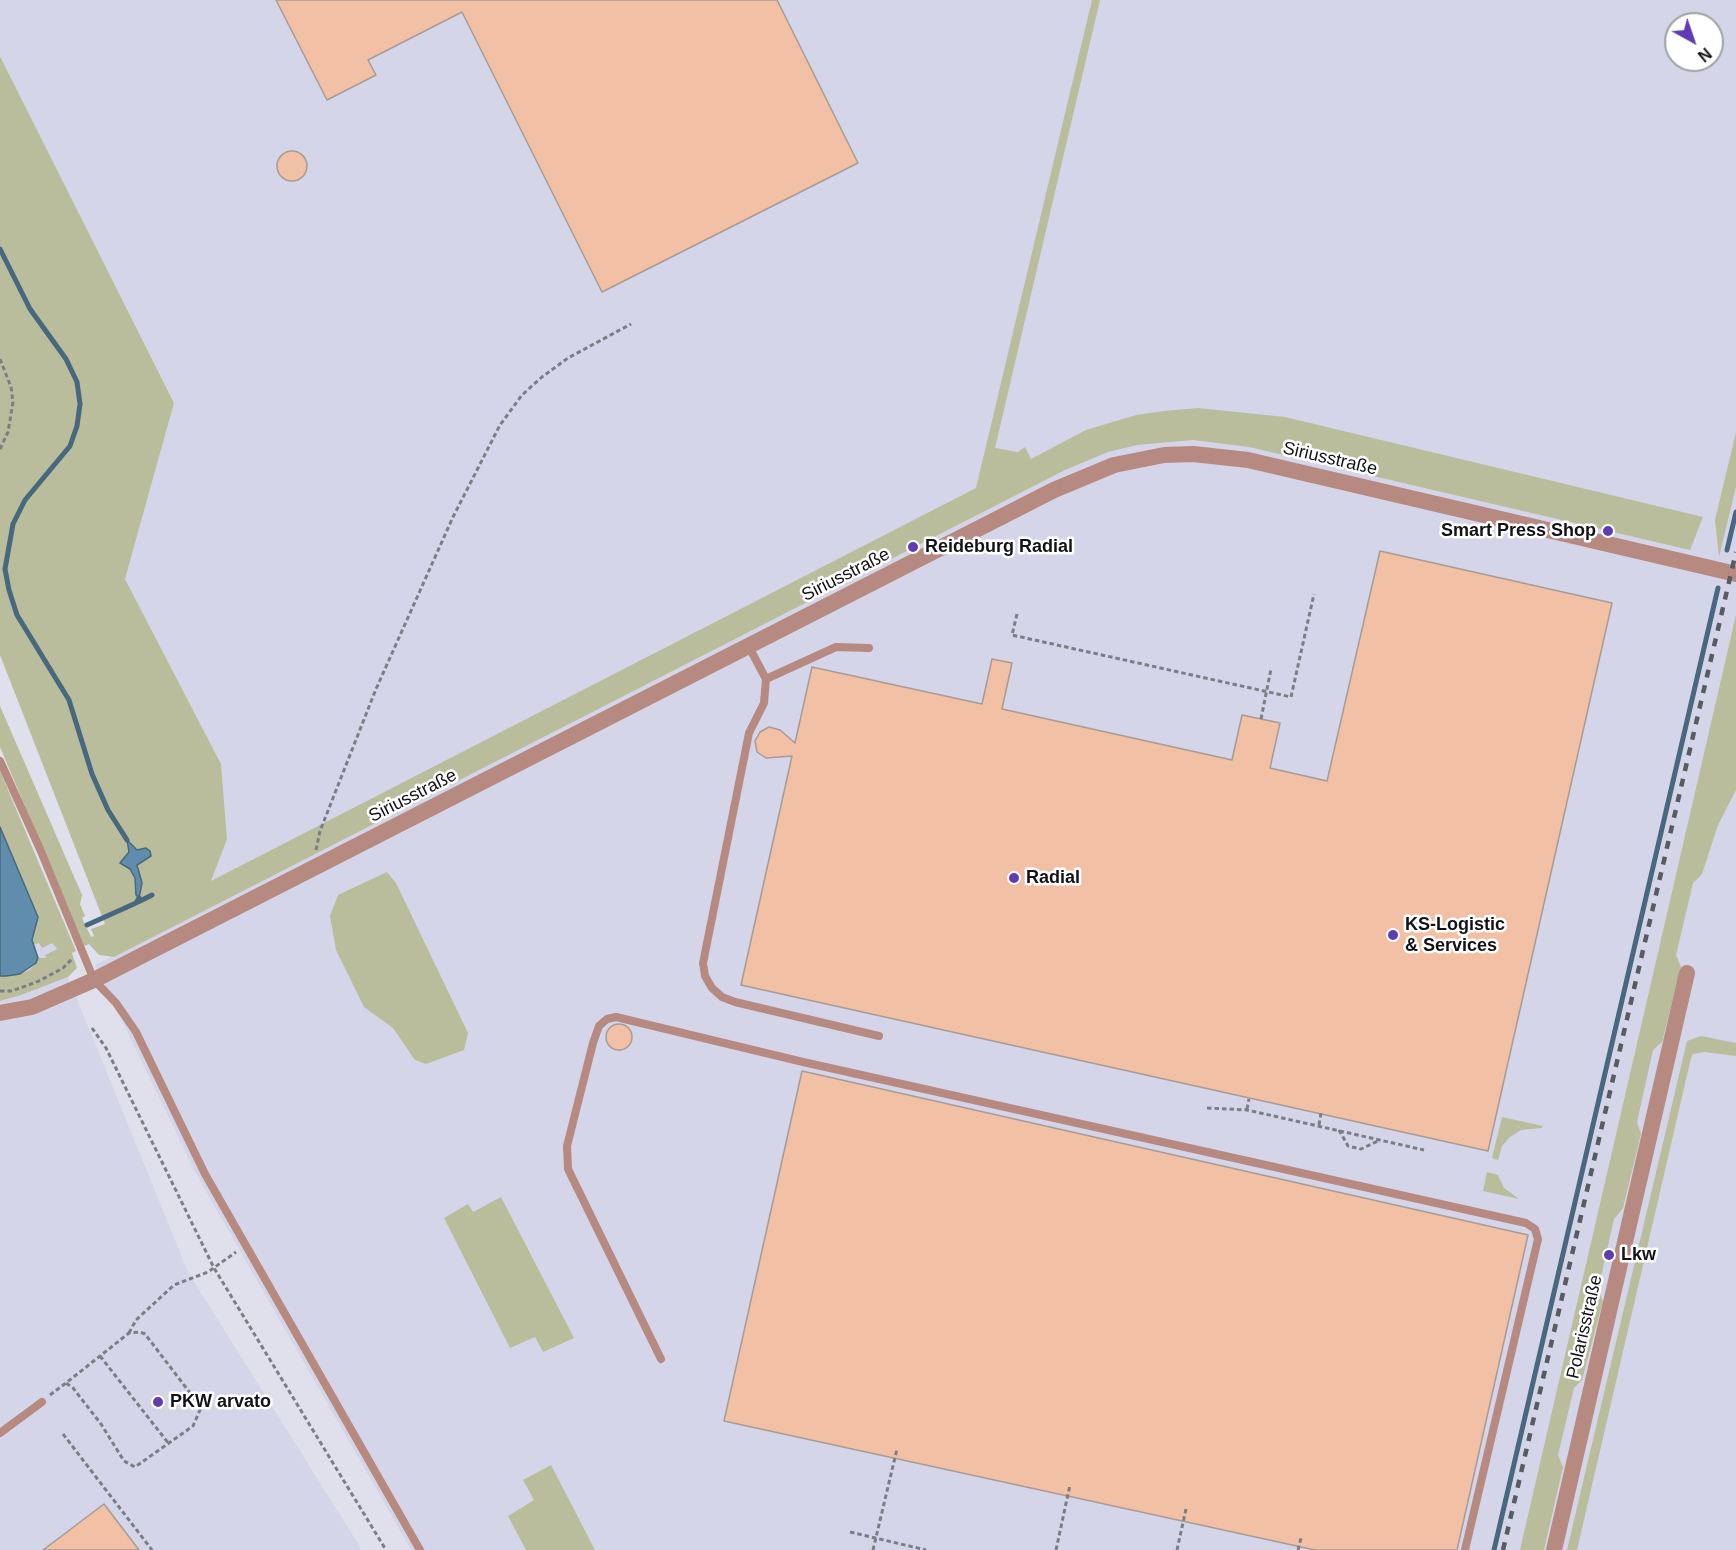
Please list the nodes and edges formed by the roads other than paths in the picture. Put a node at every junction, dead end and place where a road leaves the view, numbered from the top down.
1 (1736, 574) edge
2 (749, 647) junction
3 (868, 648) dead end
4 (766, 679) junction
5 (0, 761) edge
6 (1687, 973) dead end
7 (94, 980) junction
8 (0, 1013) edge
9 (879, 1036) dead end
10 (661, 1359) dead end
11 (42, 1401) road end
12 (0, 1433) edge
13 (420, 1550) edge
14 (1465, 1550) edge
15 (1554, 1550) edge

1 - 2 street, Siriusstraße
2 - 4 lane
2 - 7 street, Siriusstraße
3 - 4 lane
4 - 9 lane
5 - 7 lane
6 - 15 street, Polarisstraße
7 - 8 street, Siriusstraße
7 - 13 lane
10 - 14 lane
11 - 12 lane

